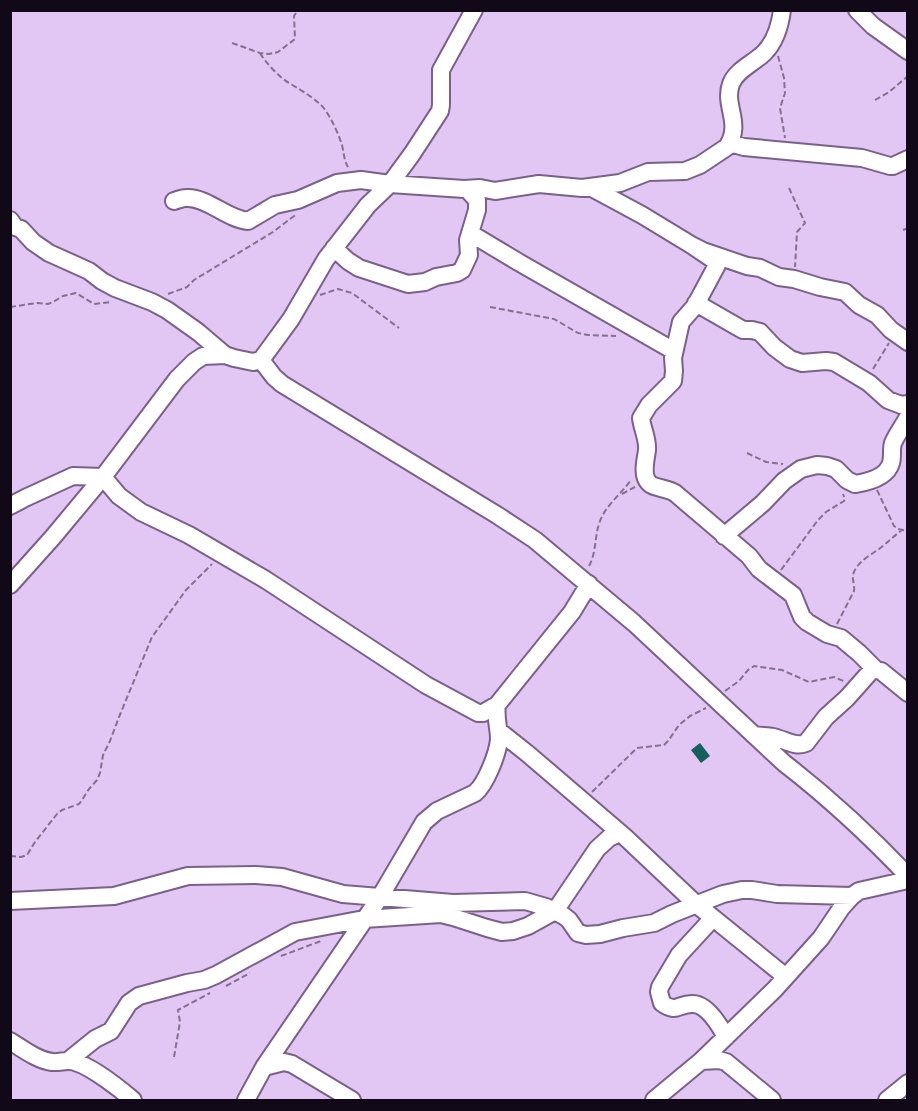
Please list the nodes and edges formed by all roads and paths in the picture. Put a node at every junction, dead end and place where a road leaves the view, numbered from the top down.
1 (298, 10) edge
2 (474, 10) edge
3 (782, 10) edge
4 (857, 10) edge
5 (776, 35) junction
6 (232, 43) dead end
7 (908, 51) edge
8 (260, 53) junction
9 (908, 76) edge
10 (874, 100) dead end
11 (730, 143) junction
12 (788, 152) junction
13 (908, 159) edge
14 (361, 180) junction
15 (390, 184) junction
16 (590, 187) junction
17 (789, 188) dead end
18 (467, 189) junction
19 (502, 190) junction
20 (174, 201) dead end
21 (303, 211) dead end
22 (10, 219) edge
23 (472, 226) junction
24 (908, 228) edge
25 (903, 230) dead end
26 (693, 246) junction
27 (334, 248) junction
28 (794, 279) junction
29 (164, 295) dead end
30 (303, 298) junction
31 (120, 301) dead end
32 (696, 303) junction
33 (10, 307) edge
34 (490, 307) dead end
35 (399, 328) dead end
36 (616, 336) dead end
37 (902, 338) edge
38 (674, 351) junction
39 (225, 355) junction
40 (261, 360) junction
41 (865, 381) junction
42 (908, 404) edge
43 (907, 418) edge
44 (747, 453) dead end
45 (645, 460) junction
46 (785, 464) dead end
47 (103, 477) junction
48 (873, 479) junction
49 (650, 483) junction
50 (840, 489) dead end
51 (620, 495) junction
52 (10, 506) edge
53 (902, 530) junction
54 (908, 531) edge
55 (724, 536) junction
56 (225, 555) junction
57 (769, 576) junction
58 (586, 581) junction
59 (10, 585) edge
60 (831, 634) junction
61 (876, 670) junction
62 (856, 687) junction
63 (908, 693) edge
64 (718, 702) junction
65 (497, 705) junction
66 (499, 731) junction
67 (753, 735) junction
68 (583, 801) junction
69 (619, 833) junction
70 (10, 856) edge
71 (908, 878) edge
72 (852, 896) junction
73 (380, 897) junction
74 (10, 901) edge
75 (696, 904) junction
76 (555, 911) junction
77 (713, 918) junction
78 (364, 919) junction
79 (327, 938) dead end
80 (279, 956) dead end
81 (254, 971) dead end
82 (786, 977) junction
83 (221, 988) dead end
84 (215, 990) dead end
85 (726, 1037) junction
86 (10, 1041) edge
87 (174, 1057) dead end
88 (69, 1060) junction
89 (701, 1060) junction
90 (264, 1066) junction
91 (908, 1083) edge
92 (133, 1101) edge
93 (246, 1101) edge
94 (352, 1101) edge
95 (654, 1101) edge
96 (772, 1101) edge
97 (887, 1101) edge

1 - 8 path
2 - 15 street
3 - 5 street
4 - 7 street
5 - 11 street
5 - 12 path
6 - 8 path
8 - 14 path
9 - 10 path
11 - 12 street
11 - 16 street
12 - 13 street
14 - 15 street
14 - 20 street
15 - 18 street
15 - 27 street
16 - 19 street
16 - 26 street
17 - 28 path
18 - 19 street
18 - 23 street
19 - 23 street
21 - 29 path
22 - 39 street
23 - 27 street
23 - 38 street
24 - 25 path
26 - 28 street
26 - 32 street
27 - 30 street
28 - 37 street
30 - 35 path
30 - 40 street
31 - 33 path
32 - 38 street
32 - 41 street
34 - 36 path
37 - 41 path
38 - 45 street
39 - 40 street
39 - 47 street
40 - 58 street
41 - 42 street
43 - 48 street
44 - 46 path
45 - 49 street
45 - 51 path
47 - 52 street
47 - 56 street
47 - 59 street
48 - 53 path
48 - 55 street
49 - 51 path
49 - 55 street
50 - 57 path
51 - 58 path
53 - 54 path
53 - 60 path
55 - 57 street
56 - 65 street
56 - 70 path
57 - 60 street
58 - 64 street
58 - 65 street
60 - 61 street
61 - 62 street
61 - 63 street
62 - 64 path
62 - 67 street
64 - 67 street
64 - 68 path
65 - 66 street
66 - 68 street
66 - 73 street
67 - 71 street
68 - 69 street
69 - 75 street
69 - 76 street
71 - 72 street
72 - 75 street
72 - 82 street
73 - 74 street
73 - 76 street
73 - 78 street
75 - 76 street
75 - 77 street
76 - 78 street
77 - 82 street
77 - 85 street
78 - 88 street
78 - 90 street
79 - 80 path
81 - 83 path
82 - 85 street
84 - 87 path
85 - 89 street
86 - 88 street
88 - 92 street
89 - 95 street
89 - 96 street
90 - 93 street
90 - 94 street
91 - 97 street

